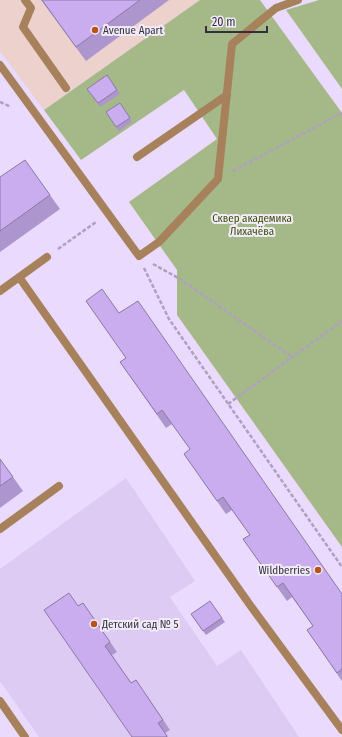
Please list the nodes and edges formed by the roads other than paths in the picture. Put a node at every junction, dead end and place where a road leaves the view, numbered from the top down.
1 (25, 0) edge
2 (298, 0) edge
3 (0, 65) edge
4 (66, 88) dead end
5 (227, 94) junction
6 (137, 157) dead end
7 (47, 257) road end
8 (19, 277) junction
9 (0, 291) edge
10 (59, 486) dead end
11 (0, 529) edge
12 (0, 701) edge
13 (342, 730) edge
14 (24, 737) edge

1 - 4 lane
2 - 5 lane
3 - 5 lane
5 - 6 lane
7 - 8 lane
8 - 9 lane
8 - 13 lane
10 - 11 lane
12 - 14 lane

